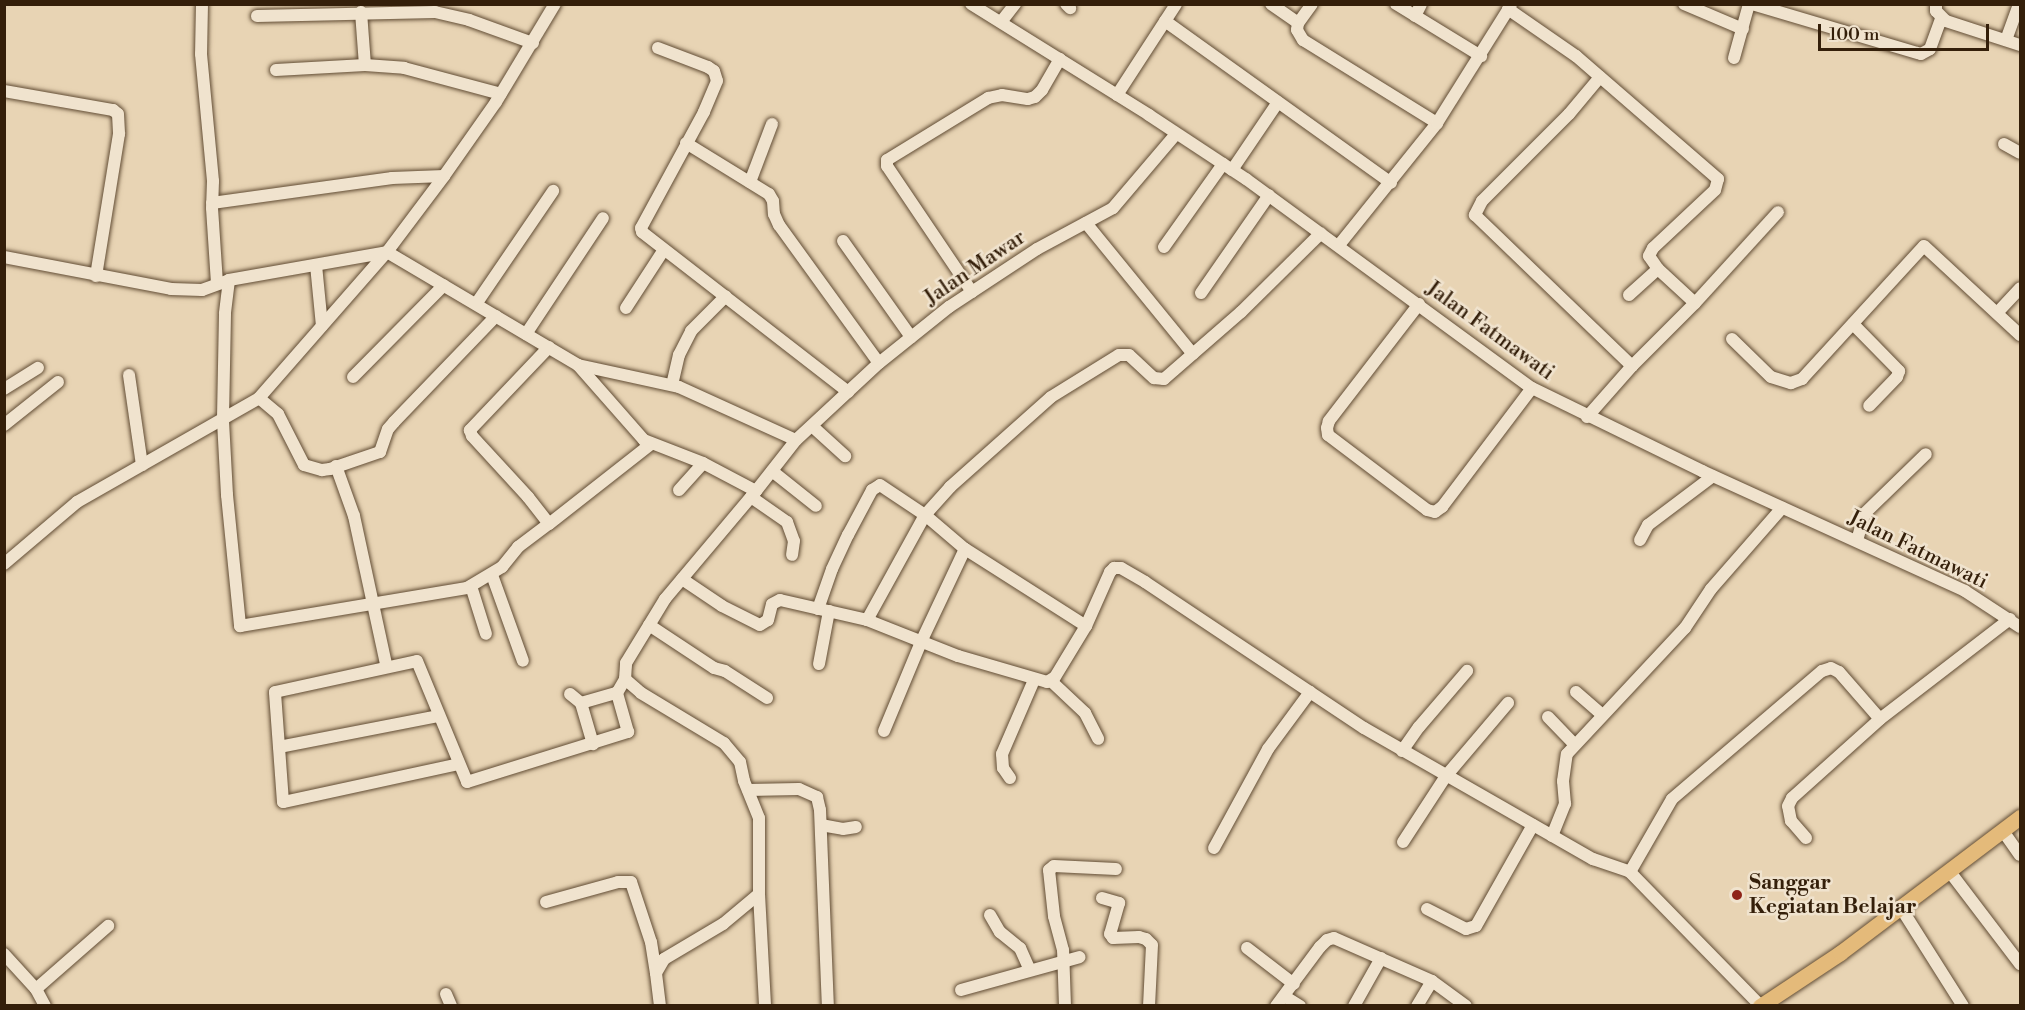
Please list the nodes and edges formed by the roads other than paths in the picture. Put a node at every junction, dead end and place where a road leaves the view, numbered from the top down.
1 (202, 4) edge
2 (555, 4) edge
3 (971, 4) edge
4 (1015, 4) edge
5 (1176, 4) edge
6 (1271, 4) edge
7 (1312, 4) edge
8 (1396, 4) edge
9 (1421, 4) edge
10 (1684, 4) edge
11 (1750, 4) edge
12 (1936, 4) edge
13 (2019, 4) edge
14 (1510, 7) edge
15 (362, 12) junction
16 (257, 16) dead end
17 (1415, 16) junction
18 (1941, 18) junction
19 (1165, 21) junction
20 (1001, 22) junction
21 (1298, 23) junction
22 (1743, 29) junction
23 (2006, 40) junction
24 (533, 43) junction
25 (2020, 45) edge
26 (658, 48) dead end
27 (1481, 56) junction
28 (1734, 58) dead end
29 (1060, 59) junction
30 (364, 65) junction
31 (276, 70) dead end
32 (1600, 77) junction
33 (4, 91) edge
34 (501, 94) junction
35 (1117, 95) junction
36 (1278, 102) junction
37 (1437, 123) junction
38 (772, 124) dead end
39 (1176, 134) junction
40 (686, 143) junction
41 (2004, 144) dead end
42 (2020, 153) edge
43 (1227, 167) junction
44 (444, 176) junction
45 (750, 182) junction
46 (1391, 183) junction
47 (553, 191) dead end
48 (1269, 195) junction
49 (213, 203) junction
50 (1778, 212) dead end
51 (603, 218) dead end
52 (1086, 223) junction
53 (1321, 233) junction
54 (843, 241) dead end
55 (1339, 245) junction
56 (1164, 247) dead end
57 (663, 250) junction
58 (387, 252) junction
59 (4, 257) edge
60 (316, 265) junction
61 (1658, 269) junction
62 (96, 276) junction
63 (223, 282) junction
64 (444, 285) junction
65 (2020, 288) edge
66 (972, 292) junction
67 (1201, 293) dead end
68 (1629, 295) dead end
69 (726, 296) junction
70 (1695, 303) junction
71 (476, 304) junction
72 (1419, 304) junction
73 (626, 308) dead end
74 (1997, 313) junction
75 (496, 316) junction
76 (1852, 324) junction
77 (322, 326) junction
78 (526, 334) junction
79 (2020, 335) edge
80 (911, 337) junction
81 (1732, 339) dead end
82 (549, 347) junction
83 (1193, 354) junction
84 (879, 363) junction
85 (578, 365) junction
86 (1632, 366) junction
87 (38, 368) dead end
88 (129, 375) dead end
89 (353, 376) dead end
90 (58, 382) dead end
91 (672, 385) junction
92 (1532, 388) junction
93 (4, 389) edge
94 (848, 392) junction
95 (259, 398) junction
96 (1869, 406) dead end
97 (1587, 417) junction
98 (223, 421) junction
99 (4, 425) edge
100 (812, 426) junction
101 (796, 440) junction
102 (651, 444) junction
103 (1926, 454) dead end
104 (845, 456) dead end
105 (702, 463) junction
106 (142, 465) junction
107 (336, 466) junction
108 (772, 471) junction
109 (1713, 476) junction
110 (679, 490) dead end
111 (754, 494) junction
112 (816, 507) dead end
113 (1782, 508) junction
114 (925, 515) junction
115 (549, 524) junction
116 (1640, 540) dead end
117 (1857, 541) junction
118 (965, 549) junction
119 (792, 555) dead end
120 (4, 564) edge
121 (492, 575) junction
122 (682, 579) junction
123 (471, 586) junction
124 (374, 604) junction
125 (823, 610) junction
126 (2010, 619) junction
127 (867, 620) junction
128 (649, 625) junction
129 (1086, 626) junction
130 (2020, 627) edge
131 (486, 634) dead end
132 (921, 642) junction
133 (523, 661) dead end
134 (386, 664) dead end
135 (819, 664) dead end
136 (1467, 671) dead end
137 (625, 679) junction
138 (1034, 680) junction
139 (1051, 681) junction
140 (1310, 692) junction
141 (1576, 692) dead end
142 (617, 693) junction
143 (570, 694) dead end
144 (767, 698) dead end
145 (581, 703) junction
146 (1508, 703) dead end
147 (1602, 715) junction
148 (440, 716) junction
149 (1548, 717) dead end
150 (1880, 719) junction
151 (884, 731) dead end
152 (1098, 739) dead end
153 (593, 744) junction
154 (1574, 744) junction
155 (279, 747) junction
156 (1402, 751) junction
157 (459, 764) junction
158 (1446, 776) junction
159 (1010, 778) dead end
160 (748, 790) junction
161 (2020, 817) edge
162 (821, 825) junction
163 (1533, 825) junction
164 (856, 827) dead end
165 (2003, 831) junction
166 (1552, 836) junction
167 (1806, 838) dead end
168 (1403, 842) dead end
169 (1214, 848) dead end
170 (2020, 855) edge
171 (1116, 869) dead end
172 (1630, 872) junction
173 (1950, 872) junction
174 (759, 894) junction
175 (1102, 898) dead end
176 (546, 902) dead end
177 (1901, 908) junction
178 (1427, 909) dead end
179 (990, 915) dead end
180 (108, 926) dead end
181 (1247, 948) dead end
182 (4, 954) edge
183 (658, 956) junction
184 (1080, 957) dead end
185 (1381, 958) junction
186 (1063, 962) junction
187 (2020, 964) edge
188 (1030, 970) junction
189 (1432, 981) junction
190 (1294, 984) junction
191 (36, 989) junction
192 (961, 990) dead end
193 (1280, 1001) edge
194 (45, 1005) edge
195 (660, 1005) edge
196 (765, 1005) edge
197 (828, 1005) edge
198 (1063, 1005) edge
199 (1149, 1005) edge
200 (1300, 1005) edge
201 (1354, 1005) edge
202 (1417, 1005) edge
203 (1466, 1005) edge
204 (1760, 1005) edge
205 (1963, 1005) edge

1 - 49 street
2 - 24 street
3 - 20 street, Jalan Fatmawati
4 - 20 street
5 - 19 street
6 - 21 street
7 - 21 street
8 - 17 street
9 - 17 street
10 - 22 street
11 - 18 street
11 - 22 street
12 - 18 street
13 - 23 street
14 - 27 street
14 - 32 street
15 - 16 street
15 - 24 street
15 - 30 street
17 - 27 street
18 - 23 street
19 - 35 street
19 - 36 street
20 - 29 street, Jalan Fatmawati
21 - 37 street
22 - 28 street
23 - 25 street
24 - 34 street
26 - 40 street
27 - 37 street
29 - 35 street, Jalan Fatmawati
29 - 66 street
30 - 31 street
30 - 34 street
32 - 61 street
32 - 86 street
33 - 62 street
34 - 44 street
35 - 39 street, Jalan Fatmawati
36 - 43 street
36 - 46 street
37 - 46 street
38 - 45 street
39 - 43 street, Jalan Fatmawati
39 - 52 street, Jalan Mawar
40 - 45 street
40 - 57 street
41 - 42 street
43 - 48 street, Jalan Fatmawati
43 - 56 street
44 - 49 street
44 - 58 street
45 - 84 street
46 - 55 street
47 - 71 street
48 - 53 street, Jalan Fatmawati
48 - 67 street
49 - 63 street
50 - 70 street
51 - 78 street
52 - 66 street, Jalan Mawar
52 - 83 street
53 - 55 street, Jalan Fatmawati
53 - 83 street
54 - 80 street
55 - 72 street, Jalan Fatmawati
57 - 69 street
57 - 73 street
58 - 60 street
58 - 64 street
58 - 77 street
59 - 62 street
60 - 63 street
60 - 77 street
61 - 68 street
61 - 70 street
62 - 63 street
63 - 98 street
64 - 71 street
64 - 89 street
65 - 74 street
66 - 80 street, Jalan Mawar
69 - 91 street
69 - 94 street
70 - 86 street
71 - 75 street
72 - 92 street, Jalan Fatmawati
72 - 92 street
74 - 76 street
74 - 79 street
75 - 78 street
75 - 107 street
76 - 81 street
76 - 96 street
77 - 95 street
78 - 82 street
80 - 84 street, Jalan Mawar
82 - 85 street
82 - 115 street
83 - 114 street
84 - 94 street, Jalan Mawar
85 - 91 street
85 - 102 street
86 - 97 street
87 - 93 street
88 - 106 street
90 - 99 street
91 - 101 street
92 - 97 street, Jalan Fatmawati
94 - 100 street, Jalan Mawar
95 - 98 street
95 - 107 street
97 - 109 street, Jalan Fatmawati
98 - 106 street
98 - 124 street
100 - 101 street, Jalan Mawar
100 - 104 street
101 - 108 street, Jalan Mawar
102 - 105 street
102 - 115 street
103 - 117 street
105 - 110 street
105 - 111 street
106 - 120 street
107 - 124 street
108 - 111 street, Jalan Mawar
108 - 112 street
109 - 113 street, Jalan Fatmawati
109 - 116 street
111 - 119 street
111 - 122 street, Jalan Mawar
113 - 117 street, Jalan Fatmawati
113 - 147 street
114 - 118 street
114 - 125 street
114 - 127 street
115 - 121 street
117 - 126 street, Jalan Fatmawati
118 - 129 street
118 - 132 street
121 - 123 street
121 - 133 street
122 - 125 street
122 - 128 street, Jalan Mawar
123 - 124 street
123 - 131 street
124 - 134 street
125 - 127 street
125 - 135 street
126 - 130 street, Jalan Fatmawati
126 - 150 street
127 - 132 street
128 - 137 street, Jalan Mawar
128 - 144 street
129 - 139 street
129 - 140 street
132 - 138 street
132 - 151 street
136 - 156 street
137 - 142 street, Jalan Mawar
137 - 160 street
138 - 139 street
138 - 159 street
139 - 152 street
140 - 156 street
140 - 169 street
141 - 147 street
142 - 145 street
142 - 153 street
143 - 145 street
145 - 153 street
146 - 158 street
147 - 154 street
148 - 155 street
148 - 155 street
148 - 157 street
149 - 154 street
150 - 167 street
150 - 172 street
153 - 157 street
154 - 166 street
155 - 157 street
156 - 158 street
158 - 163 street
158 - 168 street
160 - 162 street
160 - 174 street
161 - 165 main road
162 - 164 street
162 - 197 street
163 - 166 street
163 - 178 street
165 - 170 street
165 - 173 main road
166 - 172 street
171 - 186 street
172 - 204 street
173 - 177 main road
173 - 187 street
174 - 183 street
174 - 196 street
175 - 199 street
176 - 183 street
177 - 204 main road
177 - 205 street
179 - 188 street
180 - 191 street
181 - 190 street
182 - 191 street
183 - 195 street
184 - 186 street
185 - 189 street
185 - 190 street
185 - 201 street
186 - 188 street
186 - 198 street
188 - 192 street
189 - 202 street
189 - 203 street
190 - 193 street
191 - 194 street
193 - 200 street

